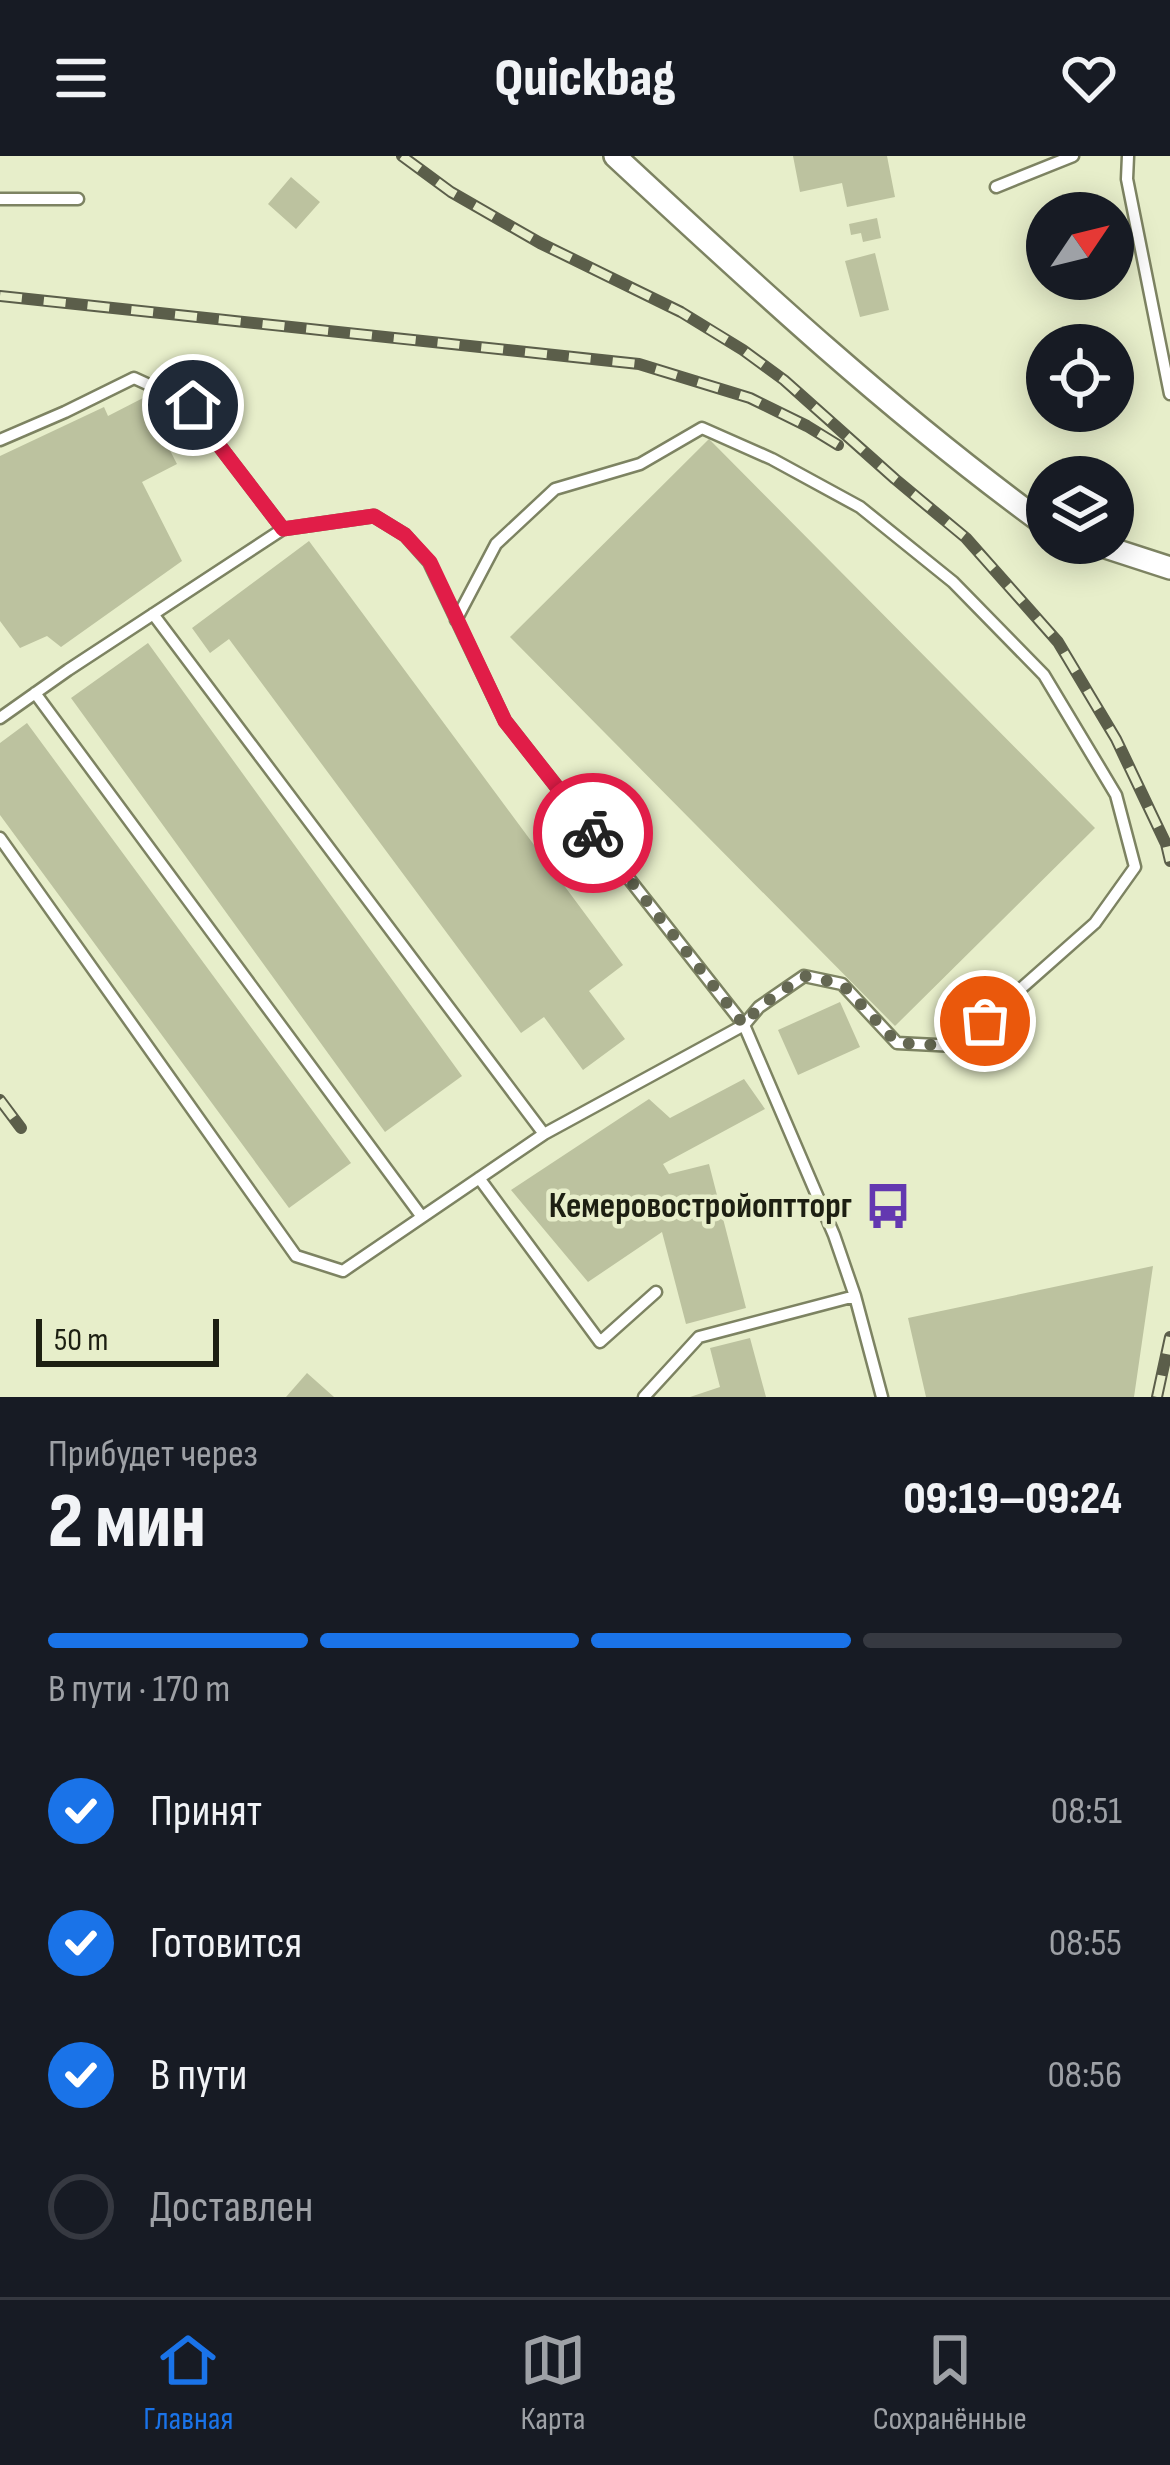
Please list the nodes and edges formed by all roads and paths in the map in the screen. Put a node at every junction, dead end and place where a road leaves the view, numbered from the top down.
1 (615, 156) edge
2 (1073, 156) edge
3 (1128, 156) edge
4 (996, 187) dead end
5 (0, 199) edge
6 (78, 199) dead end
7 (1170, 394) edge
8 (0, 440) edge
9 (1026, 511) edge
10 (283, 529) junction
11 (1134, 556) edge
12 (1170, 568) edge
13 (154, 614) junction
14 (455, 620) junction
15 (35, 693) junction
16 (0, 718) edge
17 (0, 838) edge
18 (744, 1025) junction
19 (544, 1134) junction
20 (479, 1178) junction
21 (422, 1217) junction
22 (656, 1292) dead end
23 (855, 1295) junction
24 (644, 1397) edge
25 (882, 1397) edge

1 - 9 street
2 - 4 lane
3 - 7 lane
5 - 6 lane
8 - 10 lane
10 - 13 lane
10 - 14 lane
11 - 12 street
13 - 15 lane
13 - 19 lane
14 - 18 lane
14 - 18 lane
15 - 16 lane
15 - 21 lane
17 - 21 lane
18 - 19 lane
18 - 23 lane
19 - 20 lane
20 - 21 lane
20 - 22 lane
23 - 24 lane
23 - 25 lane

